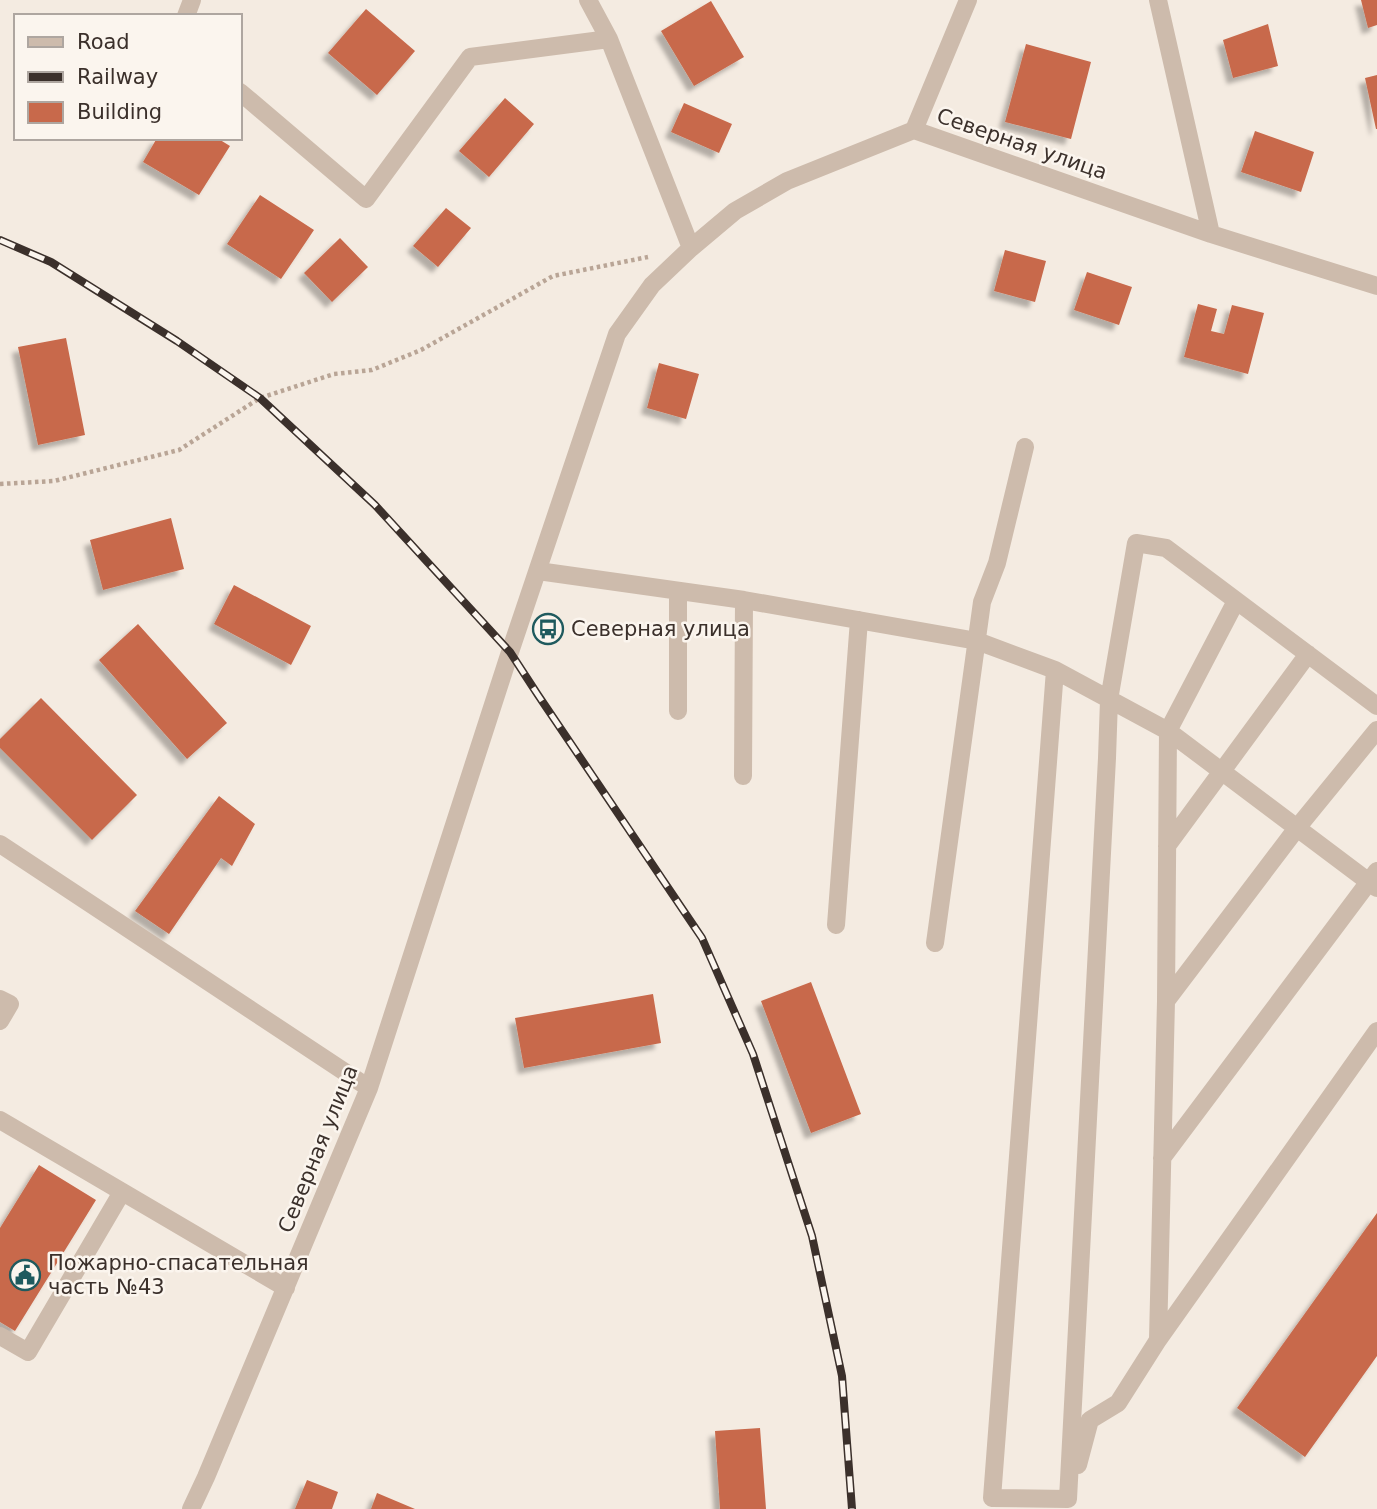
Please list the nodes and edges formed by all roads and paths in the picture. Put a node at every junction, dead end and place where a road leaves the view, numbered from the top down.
1 (589, 0) edge
2 (968, 0) edge
3 (1158, 0) edge
4 (609, 39) junction
5 (242, 94) edge
6 (914, 130) junction
7 (1211, 234) junction
8 (691, 248) junction
9 (653, 256) dead end
10 (1377, 286) edge
11 (1025, 447) dead end
12 (0, 484) edge
13 (538, 571) junction
14 (678, 591) junction
15 (744, 600) junction
16 (1236, 601) junction
17 (859, 620) junction
18 (977, 641) junction
19 (1308, 654) junction
20 (1055, 670) junction
21 (1108, 699) junction
22 (1377, 706) edge
23 (678, 711) dead end
24 (1377, 730) edge
25 (1168, 731) junction
26 (1221, 771) junction
27 (743, 776) dead end
28 (1297, 828) junction
29 (0, 844) edge
30 (1167, 846) junction
31 (1374, 880) edge
32 (836, 925) dead end
33 (934, 943) dead end
34 (0, 999) edge
35 (1166, 1001) junction
36 (0, 1021) edge
37 (1377, 1031) edge
38 (369, 1088) junction
39 (0, 1120) edge
40 (1162, 1158) junction
41 (122, 1192) junction
42 (286, 1288) junction
43 (0, 1336) edge
44 (1158, 1340) junction
45 (1069, 1504) edge
46 (191, 1509) edge

1 - 4 street
2 - 6 street
3 - 7 street
4 - 5 street
4 - 8 street
6 - 7 street, Северная улица
6 - 8 street, Северная улица
7 - 10 street, Северная улица
8 - 13 street, Северная улица
9 - 12 path
11 - 18 street
13 - 14 street
13 - 38 street, Северная улица
14 - 15 street
14 - 23 street
15 - 17 street
15 - 27 street
16 - 19 street
16 - 21 street
16 - 25 street
17 - 18 street
17 - 32 street
18 - 20 street
18 - 33 street
19 - 22 street
19 - 26 street
20 - 21 street
20 - 45 street
21 - 25 street
21 - 45 street
24 - 28 street
25 - 26 street
25 - 30 street
26 - 28 street
26 - 30 street
28 - 31 street
28 - 35 street
29 - 38 street
30 - 35 street
31 - 40 street
34 - 36 street
35 - 40 street
37 - 44 street
38 - 42 street, Северная улица
39 - 41 street
40 - 44 street
41 - 42 street
41 - 43 street
42 - 46 street, Северная улица
44 - 45 street

